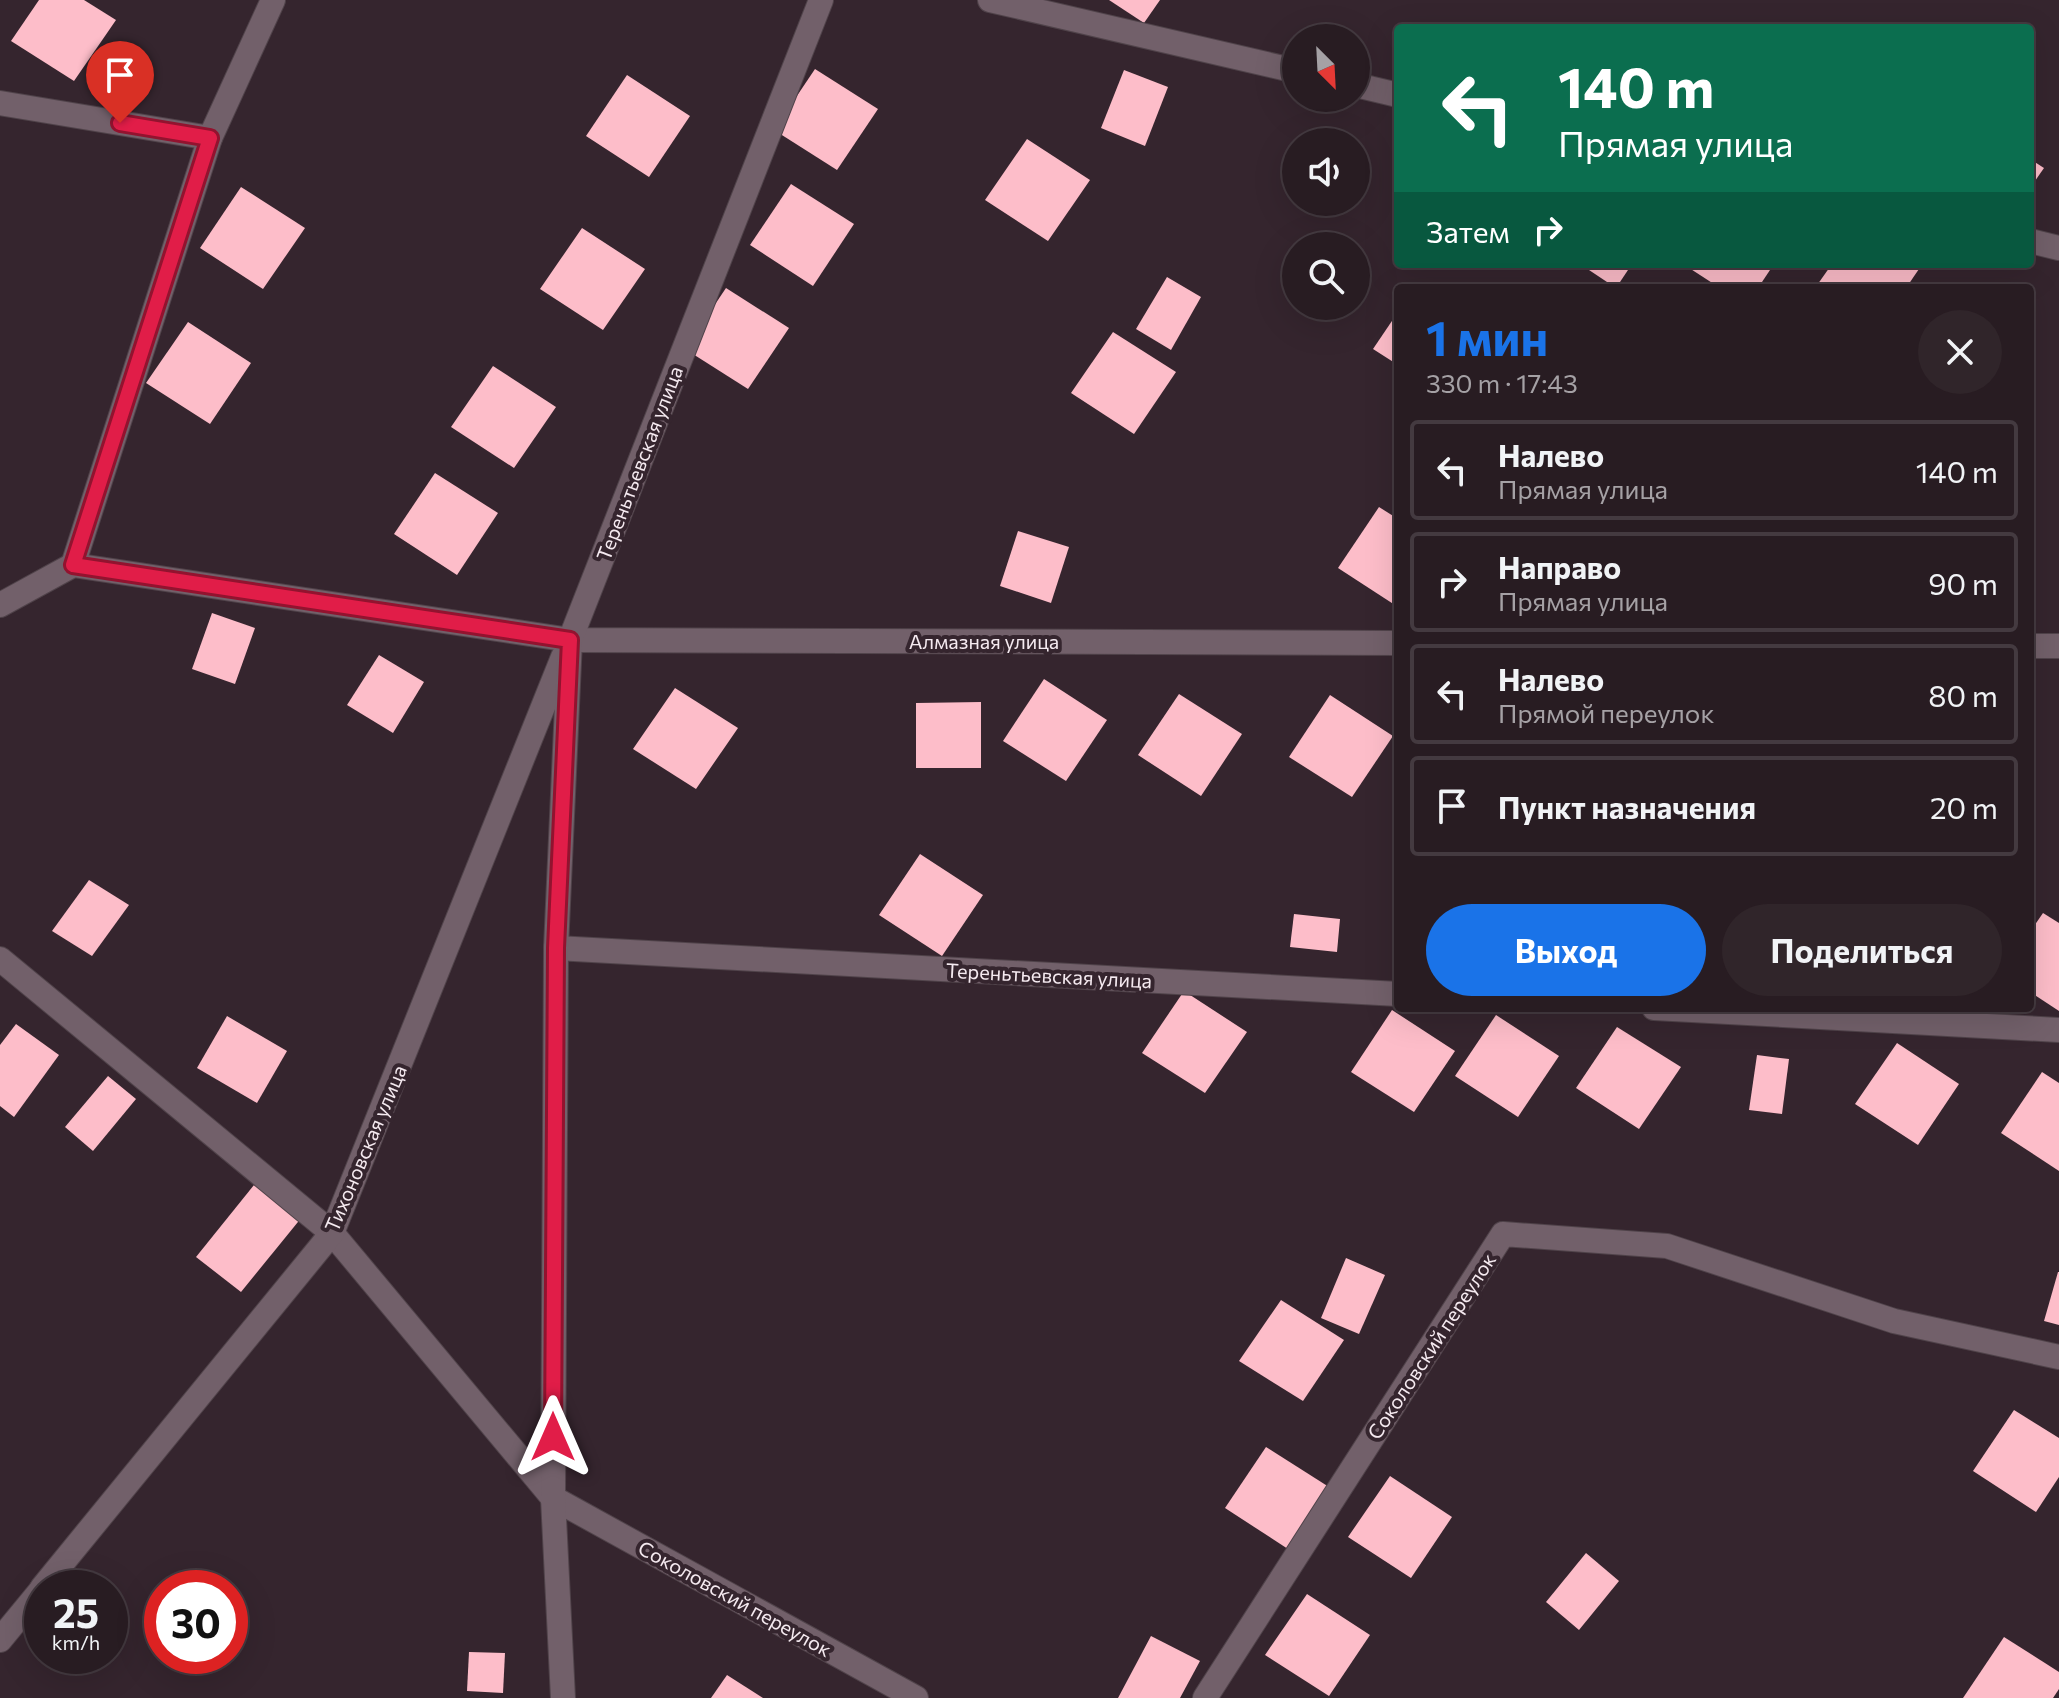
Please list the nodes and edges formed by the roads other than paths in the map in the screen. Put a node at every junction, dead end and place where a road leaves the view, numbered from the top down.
1 (273, 0) edge
2 (821, 0) edge
3 (990, 0) edge
4 (1282, 68) edge
5 (1370, 88) edge
6 (1394, 94) edge
7 (0, 103) edge
8 (210, 138) junction
9 (2034, 242) edge
10 (2059, 248) edge
11 (73, 565) junction
12 (0, 605) edge
13 (570, 640) junction
14 (1394, 643) edge
15 (2034, 646) edge
16 (2059, 646) edge
17 (556, 948) junction
18 (0, 959) edge
19 (1394, 994) edge
20 (1728, 1012) edge
21 (2059, 1030) edge
22 (332, 1233) junction
23 (2059, 1357) edge
24 (553, 1498) junction
25 (57, 1570) edge
26 (24, 1610) edge
27 (0, 1640) edge
28 (563, 1698) edge
29 (916, 1698) edge
30 (1205, 1698) edge

1 - 8 street
2 - 13 street, Тереньтьевская улица
3 - 4 street
5 - 6 street
7 - 8 street
8 - 11 street
9 - 10 street
11 - 12 street
11 - 13 street, Алмазная улица
13 - 14 street, Алмазная улица
13 - 17 street, Тереньтьевская улица
13 - 22 street, Тихоновская улица
15 - 16 street
17 - 19 street, Тереньтьевская улица
17 - 24 street, Тереньтьевская улица
18 - 22 street
20 - 21 street
22 - 24 street
22 - 25 street, Тихоновская улица
23 - 30 street, Соколовский переулок
24 - 28 street, Тереньтьевская улица
24 - 29 street, Соколовский переулок
26 - 27 street, Тихоновская улица

